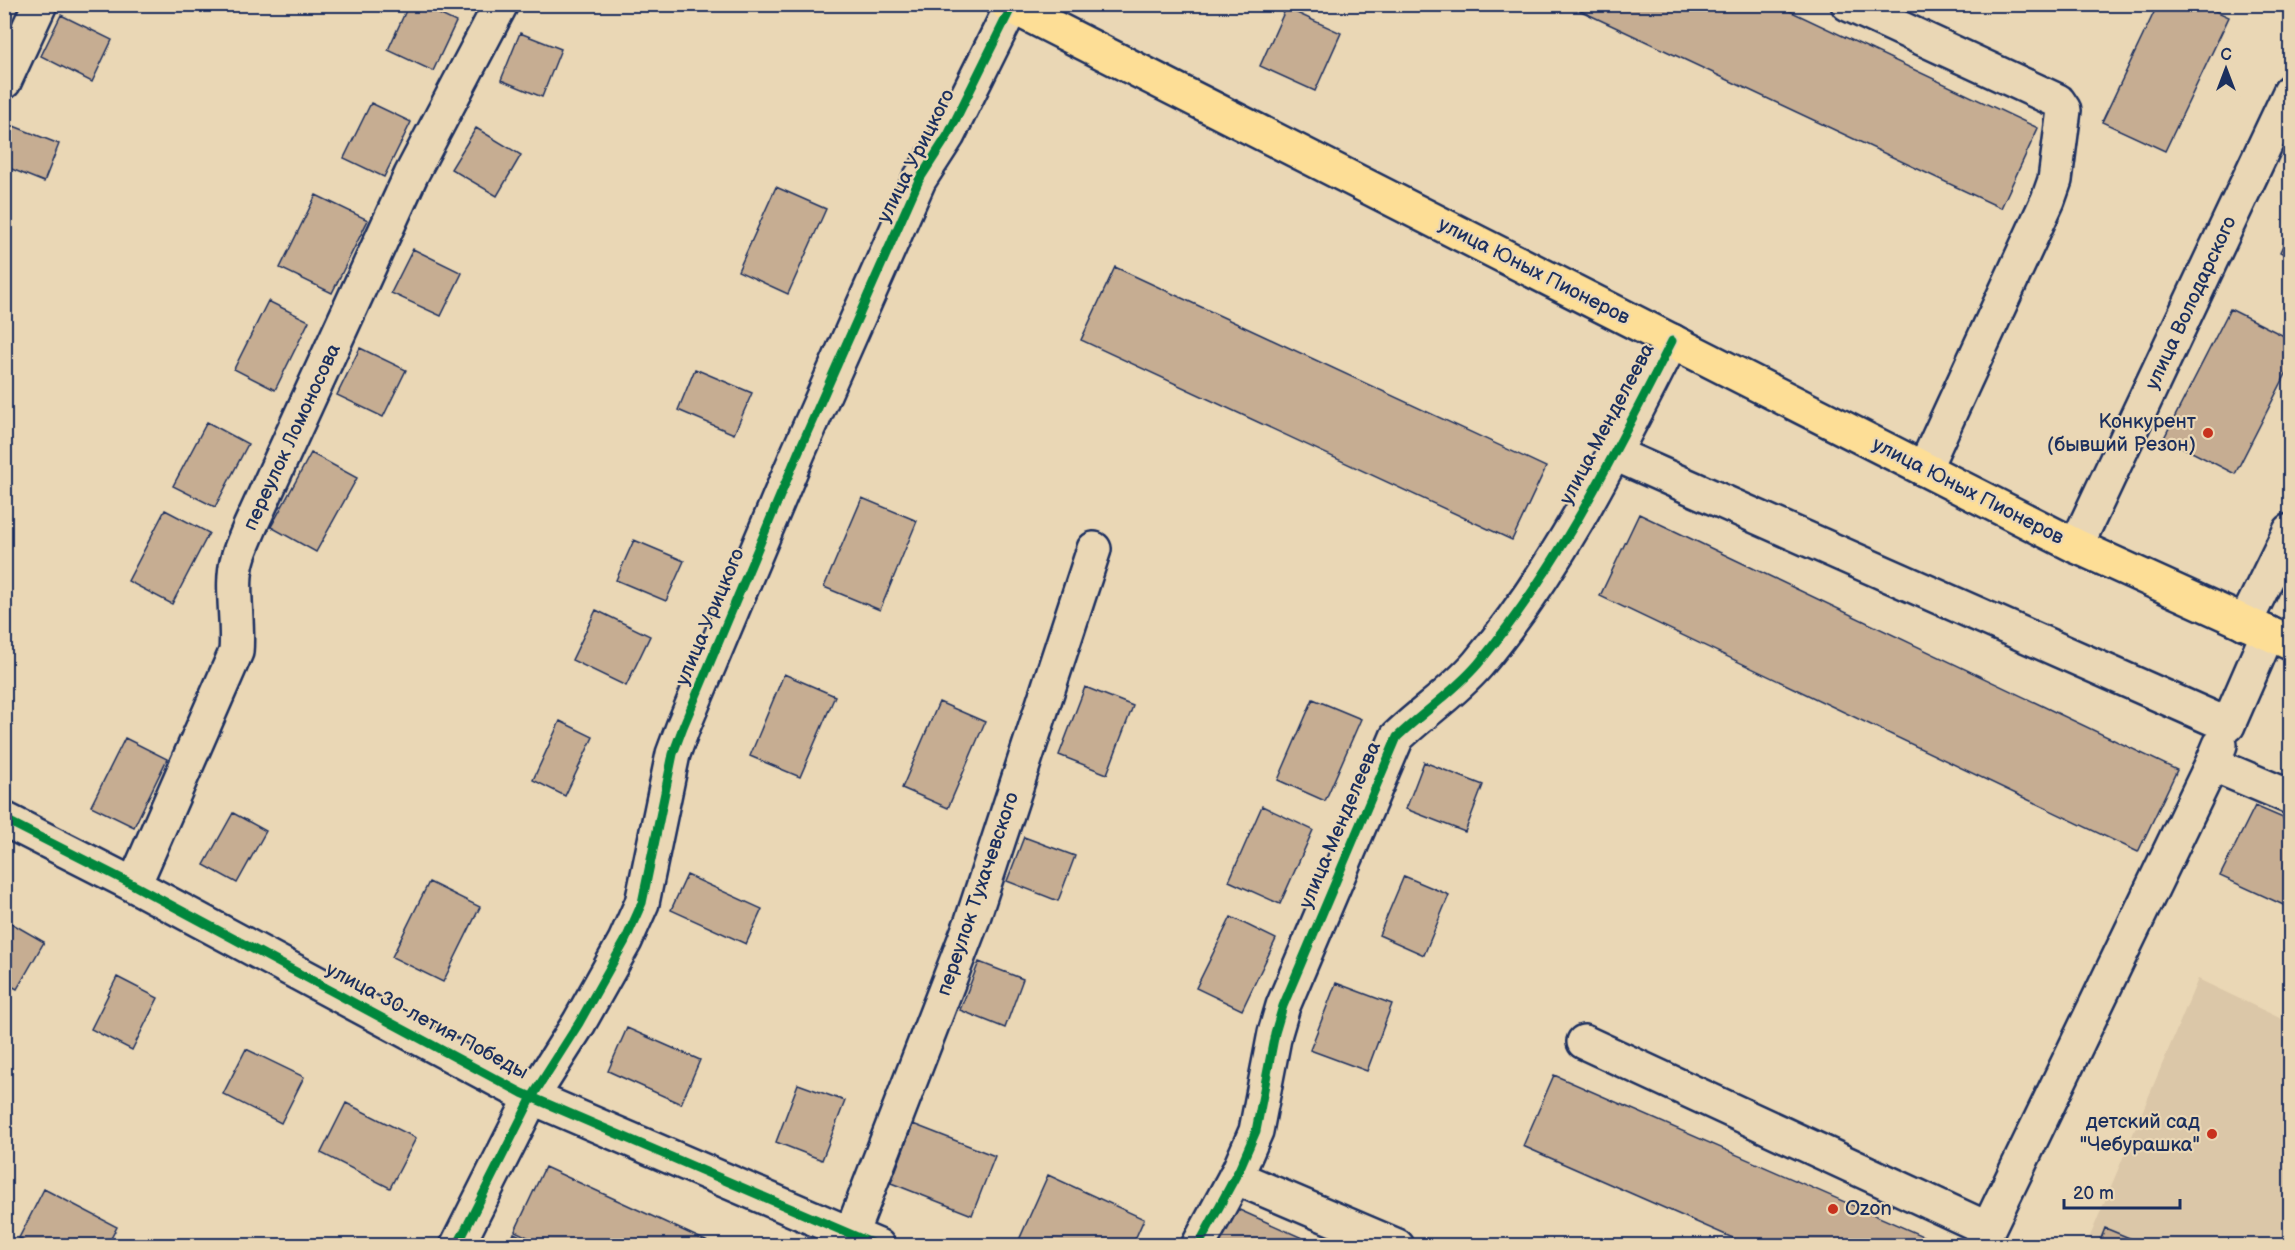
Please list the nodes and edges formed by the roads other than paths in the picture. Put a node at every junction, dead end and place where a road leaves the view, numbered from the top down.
1 (40, 4) edge
2 (501, 4) edge
3 (1848, 4) edge
4 (1010, 5) edge
5 (4, 82) edge
6 (2290, 92) edge
7 (1672, 341) junction
8 (1615, 454) junction
9 (1924, 469) junction
10 (2290, 531) edge
11 (2076, 546) junction
12 (1094, 549) dead end
13 (2268, 633) edge
14 (2228, 724) junction
15 (2212, 764) junction
16 (2290, 797) edge
17 (4, 819) edge
18 (134, 885) junction
19 (1584, 1042) dead end
20 (532, 1097) junction
21 (1235, 1177) junction
22 (864, 1240) edge
23 (457, 1245) edge
24 (1198, 1245) edge
25 (1397, 1245) edge

1 - 5 street
2 - 18 street, переулок Ломоносова
3 - 9 street
4 - 7 main road, улица Юных Пионеров
4 - 20 street, улица Урицкого
6 - 11 street, улица Володарского
7 - 8 street, улица Менделеева
7 - 9 main road, улица Юных Пионеров
8 - 14 street
8 - 21 street, улица Менделеева
9 - 11 main road, улица Юных Пионеров
10 - 13 street
11 - 13 main road, улица Юных Пионеров
12 - 22 street, переулок Тухачевского
13 - 14 street
14 - 15 street
15 - 16 street
15 - 19 street
17 - 18 street, улица 30-летия Победы
18 - 20 street, улица 30-летия Победы
20 - 22 street, улица 30-летия Победы
20 - 23 street, улица Урицкого
21 - 24 street, улица Менделеева
21 - 25 street

